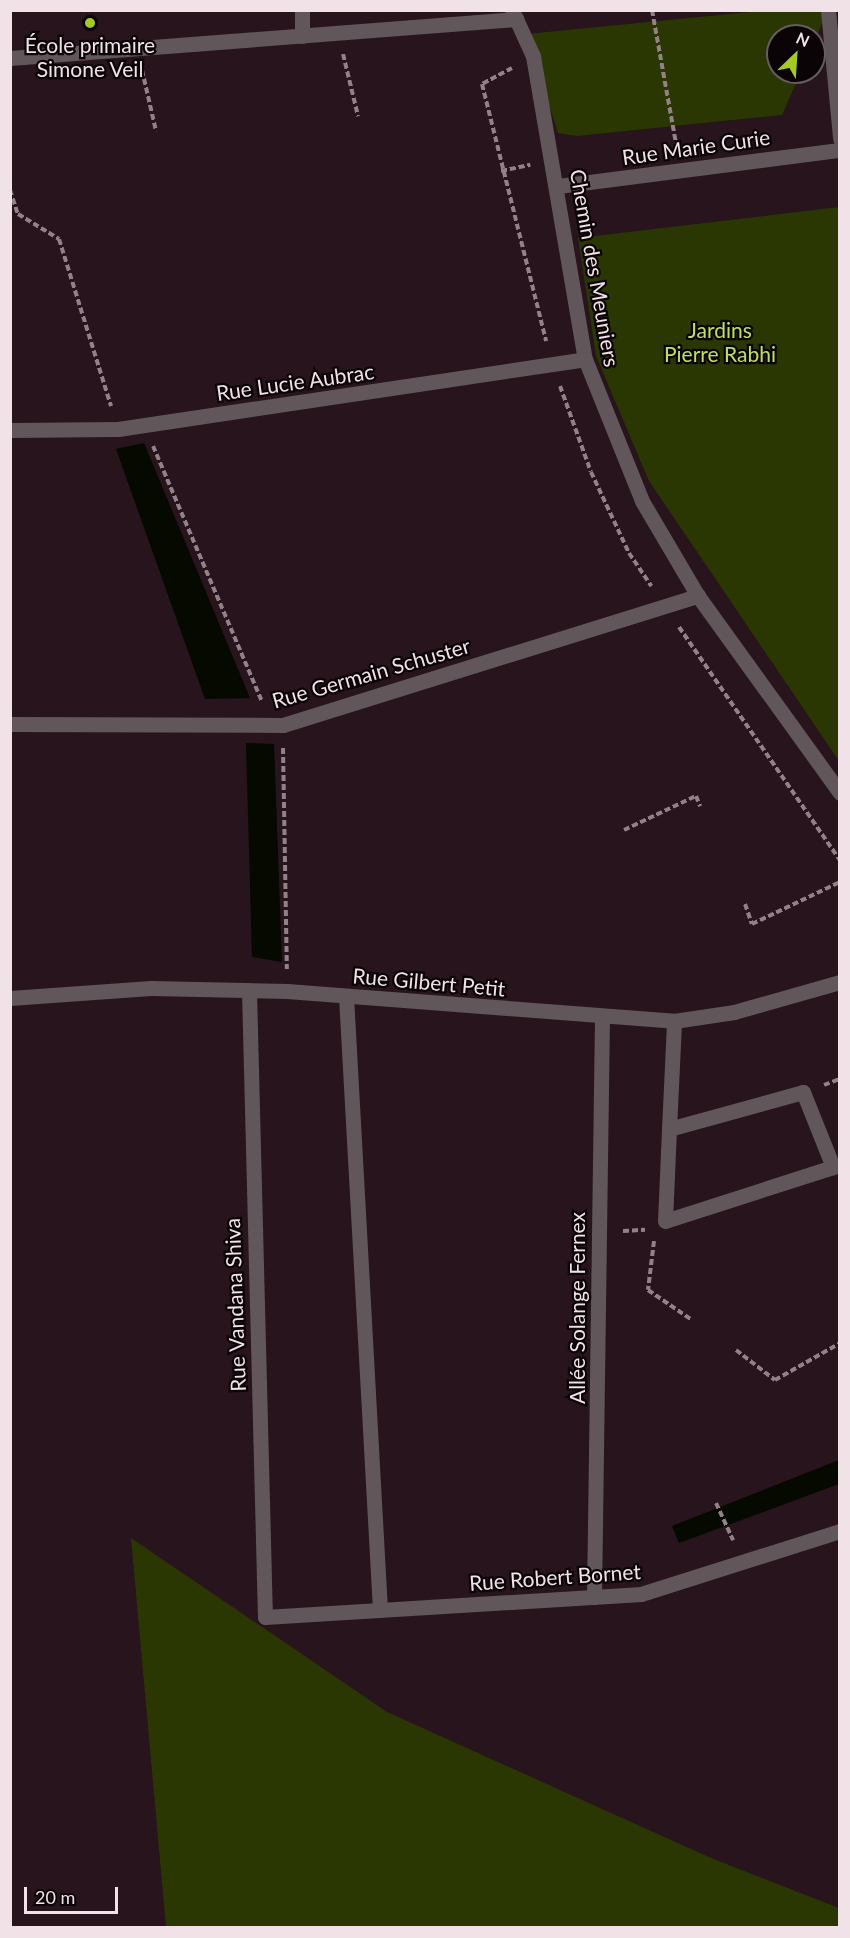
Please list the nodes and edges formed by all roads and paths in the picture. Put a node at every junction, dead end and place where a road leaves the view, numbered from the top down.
1 (302, 10) edge
2 (652, 10) edge
3 (828, 10) edge
4 (515, 15) edge
5 (338, 33) junction
6 (302, 36) junction
7 (138, 49) junction
8 (10, 58) edge
9 (358, 116) dead end
10 (156, 131) dead end
11 (840, 138) edge
12 (840, 150) edge
13 (681, 170) junction
14 (558, 186) junction
15 (10, 190) edge
16 (585, 359) junction
17 (118, 429) junction
18 (10, 430) edge
19 (698, 596) junction
20 (10, 724) edge
21 (283, 724) junction
22 (840, 793) edge
23 (700, 806) dead end
24 (624, 830) dead end
25 (840, 882) edge
26 (745, 904) dead end
27 (840, 982) edge
28 (249, 990) junction
29 (287, 991) junction
30 (346, 996) junction
31 (10, 998) edge
32 (602, 1019) junction
33 (674, 1022) junction
34 (669, 1129) junction
35 (598, 1233) junction
36 (692, 1320) dead end
37 (840, 1343) edge
38 (736, 1350) dead end
39 (716, 1503) dead end
40 (840, 1531) edge
41 (744, 1566) junction
42 (594, 1597) junction
43 (380, 1610) junction
44 (265, 1617) joint

1 - 6 street
2 - 13 path
3 - 11 street
4 - 5 street
4 - 14 street, Chemin des Meuniers
5 - 6 street
5 - 9 path
6 - 7 street
7 - 8 street
7 - 10 path
12 - 13 street, Rue Marie Curie
13 - 14 street, Rue Marie Curie
14 - 16 street, Chemin des Meuniers
15 - 17 path
16 - 17 street, Rue Lucie Aubrac
16 - 19 street, Chemin des Meuniers
17 - 18 street, Rue Lucie Aubrac
17 - 21 path
19 - 21 street, Rue Germain Schuster
19 - 22 street, Chemin des Meuniers
20 - 21 street, Rue Germain Schuster
21 - 29 path
23 - 24 path
25 - 26 path
27 - 33 street, Rue Gilbert Petit
28 - 29 street, Rue Gilbert Petit
28 - 31 street, Rue Gilbert Petit
28 - 44 street, Rue Vandana Shiva
29 - 30 street, Rue Gilbert Petit
30 - 32 street, Rue Gilbert Petit
30 - 43 street
32 - 33 street, Rue Gilbert Petit
32 - 35 street, Allée Solange Fernex
33 - 34 street
34 - 34 street
35 - 36 path
35 - 42 street, Allée Solange Fernex
37 - 38 path
39 - 41 path
40 - 41 street, Rue Robert Bornet
41 - 42 street, Rue Robert Bornet
42 - 43 street, Rue Robert Bornet
43 - 44 street, Rue Robert Bornet

